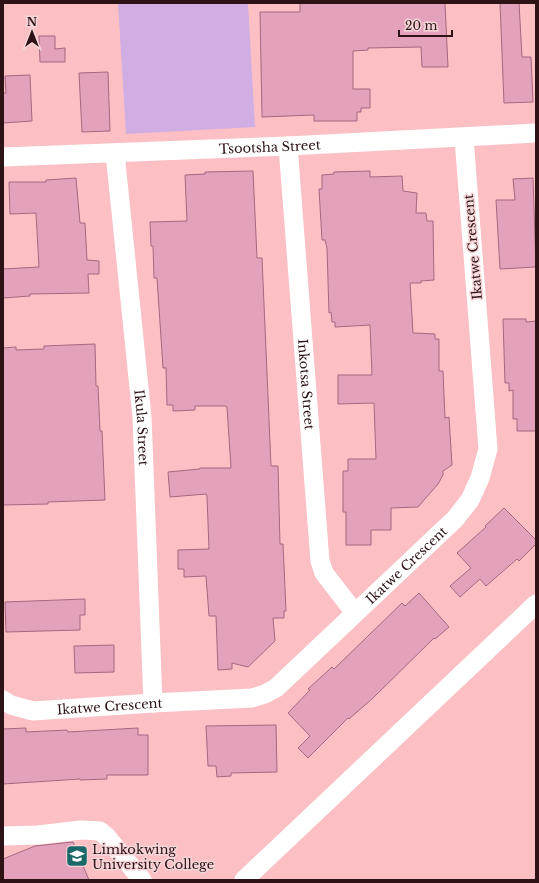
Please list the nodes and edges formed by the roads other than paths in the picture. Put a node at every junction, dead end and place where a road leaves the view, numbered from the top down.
1 (536, 133) edge
2 (464, 138) junction
3 (288, 146) junction
4 (115, 153) junction
5 (3, 157) edge
6 (536, 604) edge
7 (355, 613) junction
8 (3, 700) edge
9 (153, 703) junction
10 (3, 836) edge
11 (142, 880) edge
12 (244, 880) edge

1 - 2 street, Tsootsha Street
2 - 3 street, Tsootsha Street
2 - 7 street, Ikatwe Crescent
3 - 4 street, Tsootsha Street
3 - 7 street, Inkotsa Street
4 - 5 street, Tsootsha Street
4 - 9 street, Ikula Street
6 - 12 street
7 - 9 street, Ikatwe Crescent
8 - 9 street, Ikatwe Crescent
10 - 11 street

